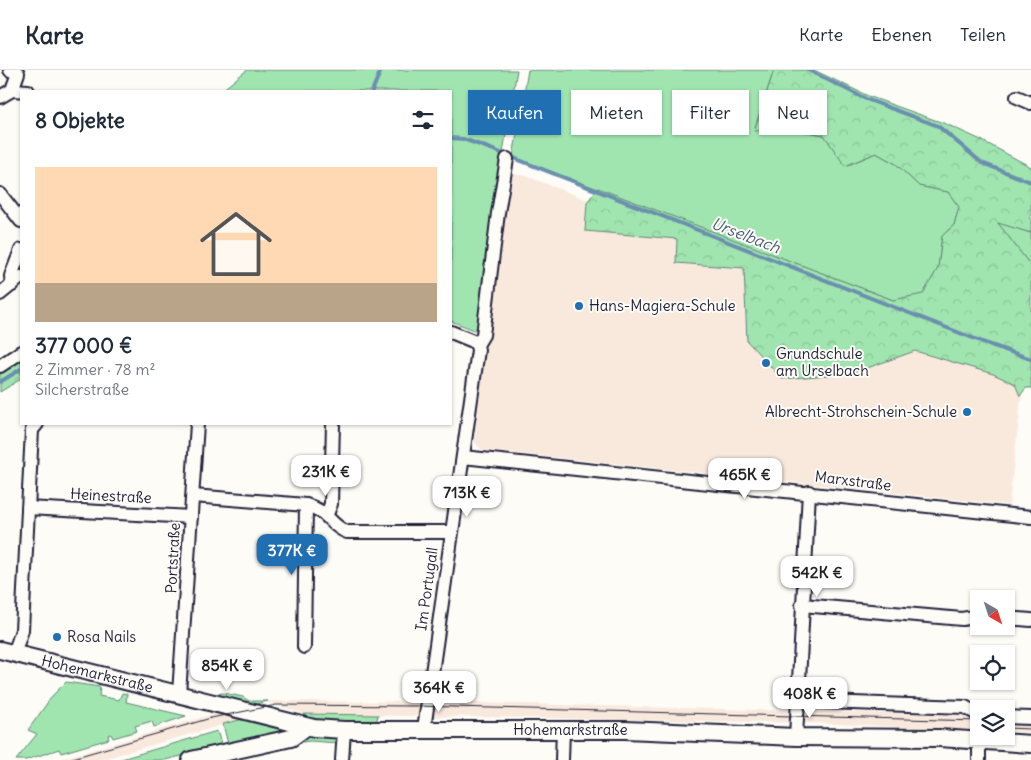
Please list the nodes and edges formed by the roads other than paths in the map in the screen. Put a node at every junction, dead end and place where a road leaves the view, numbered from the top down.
1 (10, 70) edge
2 (12, 90) junction
3 (20, 90) edge
4 (0, 97) edge
5 (1017, 97) dead end
6 (1031, 103) edge
7 (507, 159) dead end
8 (0, 194) edge
9 (20, 220) edge
10 (20, 253) edge
11 (16, 281) edge
12 (0, 294) edge
13 (452, 332) edge
14 (477, 345) junction
15 (20, 353) edge
16 (0, 366) edge
17 (36, 425) edge
18 (197, 425) edge
19 (333, 425) edge
20 (463, 457) junction
21 (809, 492) junction
22 (193, 496) junction
23 (306, 505) junction
24 (28, 508) junction
25 (327, 514) junction
26 (191, 517) junction
27 (1031, 517) edge
28 (451, 532) junction
29 (802, 604) junction
30 (970, 618) edge
31 (1015, 619) edge
32 (1031, 620) edge
33 (304, 647) dead end
34 (7, 652) edge
35 (179, 694) junction
36 (797, 701) junction
37 (970, 710) edge
38 (1015, 717) edge
39 (1031, 718) edge
40 (306, 727) junction
41 (424, 729) junction
42 (563, 729) junction
43 (344, 730) junction
44 (796, 737) junction
45 (970, 741) edge
46 (1015, 743) edge
47 (1031, 744) edge
48 (979, 745) edge
49 (191, 760) edge
50 (342, 760) edge
51 (562, 760) edge
52 (979, 760) edge

1 - 2 street
2 - 3 street
2 - 4 street
5 - 6 street
7 - 14 street, Im Portugall
8 - 9 street
10 - 11 street
11 - 12 street
13 - 14 street
14 - 20 street, Im Portugall
15 - 16 street
17 - 24 street
18 - 22 street, Portstraße
19 - 25 street
20 - 21 street, Marxstraße
20 - 28 street, Im Portugall
21 - 27 street, Marxstraße
21 - 29 street
22 - 23 street
22 - 26 street, Portstraße
23 - 25 street
23 - 33 street
24 - 26 street, Heinestraße
24 - 34 street
25 - 28 street
26 - 35 street, Portstraße
28 - 41 street, Im Portugall
29 - 30 street
29 - 36 street
31 - 32 street
34 - 35 street, Hohemarkstraße
35 - 40 street, Hohemarkstraße
36 - 37 street
36 - 44 street
38 - 39 street
40 - 43 street, Hohemarkstraße
40 - 49 street
41 - 42 street, Hohemarkstraße
41 - 43 street, Hohemarkstraße
42 - 44 street, Hohemarkstraße
42 - 51 street
43 - 50 street
44 - 45 street, Hohemarkstraße
46 - 47 street, Hohemarkstraße
48 - 52 street

